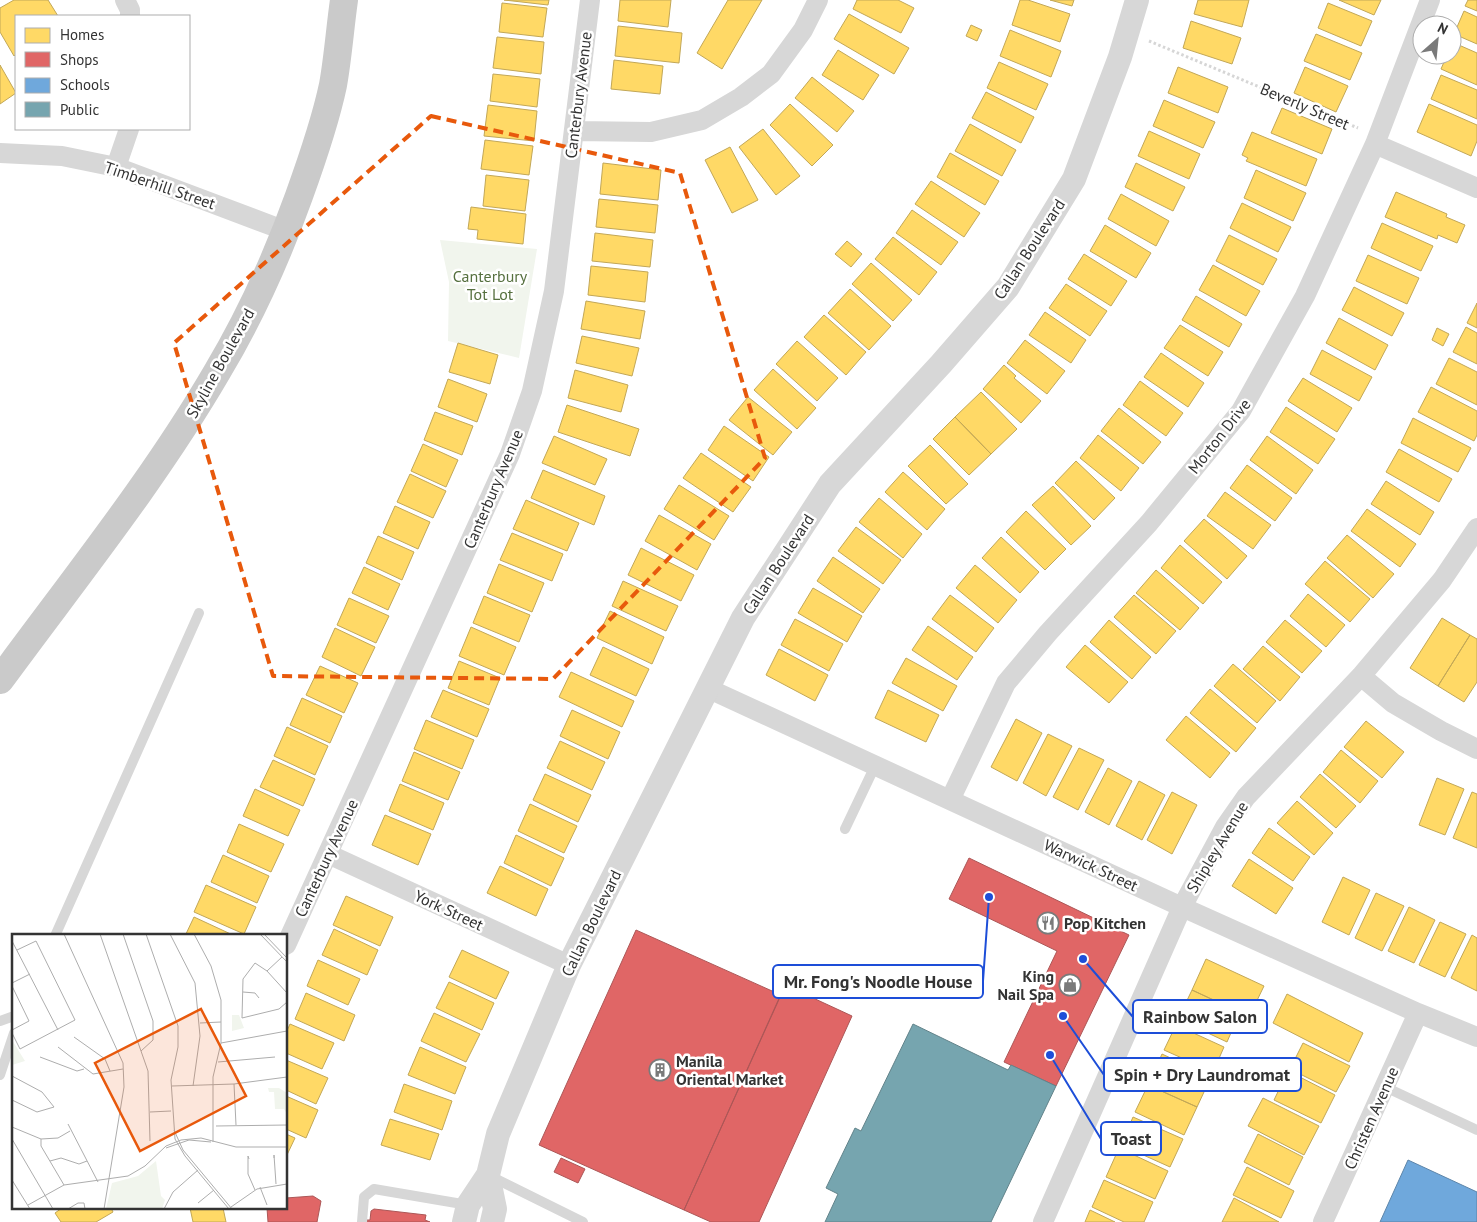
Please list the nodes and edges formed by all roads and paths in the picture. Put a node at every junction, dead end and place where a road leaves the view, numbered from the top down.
1 (125, 0) edge
2 (344, 0) edge
3 (590, 0) edge
4 (818, 0) edge
5 (1137, 0) edge
6 (1430, 0) edge
7 (130, 15) edge
8 (1128, 33) junction
9 (129, 130) edge
10 (575, 131) junction
11 (1375, 144) junction
12 (0, 152) edge
13 (116, 168) junction
14 (1477, 188) edge
15 (286, 231) junction
16 (1477, 528) edge
17 (199, 613) dead end
18 (1361, 676) junction
19 (0, 680) edge
20 (707, 688) junction
21 (1477, 749) edge
22 (875, 766) junction
23 (950, 800) junction
24 (845, 829) dead end
25 (328, 854) junction
26 (1182, 907) junction
27 (56, 934) edge
28 (288, 941) edge
29 (570, 965) junction
30 (1418, 1013) junction
31 (12, 1017) edge
32 (0, 1021) edge
33 (1477, 1037) edge
34 (12, 1039) edge
35 (0, 1075) edge
36 (1385, 1087) junction
37 (1477, 1130) edge
38 (488, 1175) junction
39 (466, 1213) edge
40 (362, 1222) edge
41 (492, 1222) edge
42 (583, 1222) edge
43 (1044, 1222) edge
44 (1324, 1222) edge

1 - 7 street
2 - 15 main road, Skyline Boulevard
3 - 10 street, Canterbury Avenue
4 - 10 street
5 - 8 street, Callan Boulevard
6 - 11 street, Morton Drive
8 - 11 path, Beverly Street
8 - 20 street, Callan Boulevard
9 - 13 street
10 - 25 street, Canterbury Avenue
11 - 14 street
11 - 23 street, Morton Drive
12 - 13 street, Timberhill Street
13 - 15 street, Timberhill Street
15 - 19 main road, Skyline Boulevard
16 - 18 street, Shipley Avenue
17 - 27 lane
18 - 21 street
18 - 26 street, Shipley Avenue
20 - 22 street, Warwick Street
20 - 29 street, Callan Boulevard
22 - 23 street, Warwick Street
22 - 24 lane
23 - 26 street, Warwick Street
25 - 28 street, Canterbury Avenue
25 - 29 street, York Street
26 - 30 street, Warwick Street
26 - 43 street, Shipley Avenue
29 - 38 street, Callan Boulevard
30 - 33 street, Warwick Street
30 - 36 street, Christen Avenue
31 - 32 lane
34 - 35 lane
36 - 37 lane
36 - 44 street, Christen Avenue
38 - 39 street, Callan Boulevard
38 - 41 street, Callan Boulevard
38 - 42 lane
39 - 40 lane

